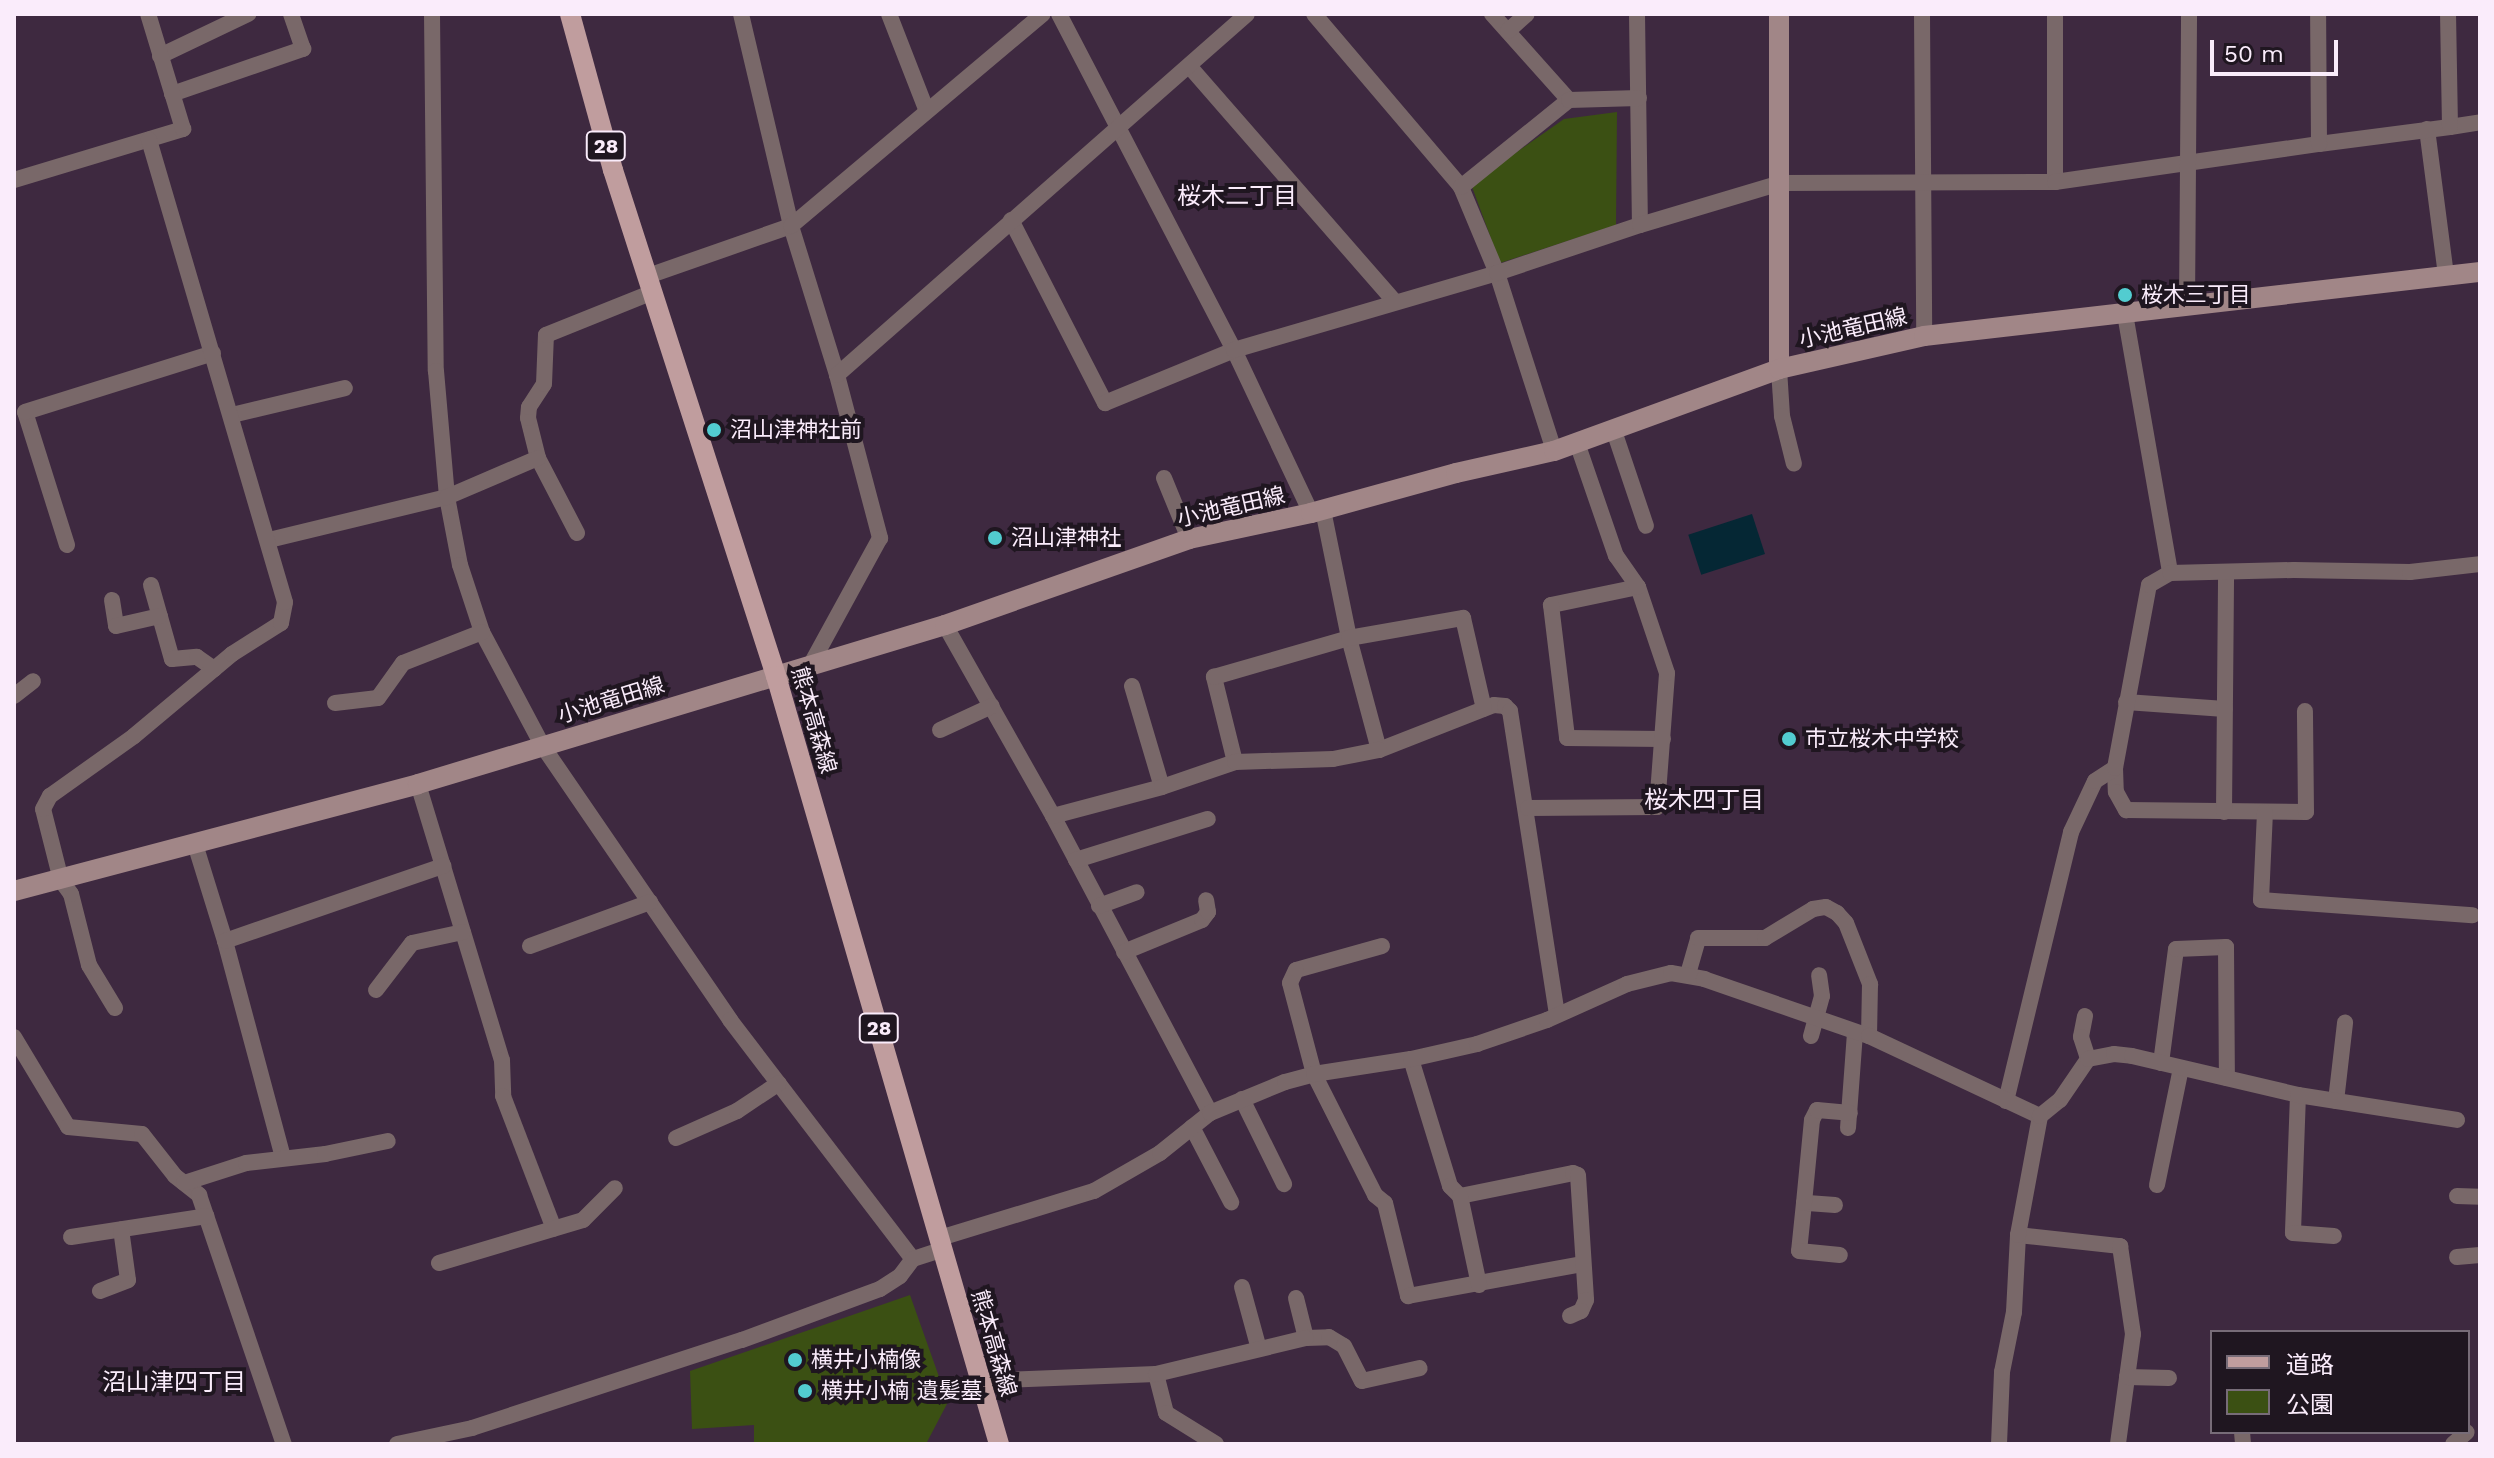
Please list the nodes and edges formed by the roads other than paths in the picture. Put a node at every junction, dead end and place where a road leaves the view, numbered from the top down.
1 (148, 14) edge
2 (248, 14) edge
3 (291, 14) edge
4 (432, 14) edge
5 (570, 14) edge
6 (741, 14) edge
7 (889, 14) edge
8 (1043, 14) edge
9 (1059, 14) edge
10 (1247, 14) edge
11 (1314, 14) edge
12 (1492, 14) edge
13 (1527, 14) edge
14 (1637, 14) edge
15 (1779, 14) edge
16 (1922, 14) edge
17 (2055, 14) edge
18 (2189, 14) edge
19 (2318, 14) edge
20 (2448, 14) edge
21 (1508, 31) junction
22 (160, 56) junction
23 (1190, 67) junction
24 (172, 94) junction
25 (1639, 98) junction
26 (1569, 100) junction
27 (926, 109) junction
28 (2480, 122) edge
29 (1117, 126) junction
30 (2450, 127) junction
31 (2427, 129) junction
32 (149, 140) junction
33 (2319, 144) junction
34 (2186, 165) junction
35 (14, 180) edge
36 (2055, 182) junction
37 (1781, 183) junction
38 (1922, 183) junction
39 (1461, 187) junction
40 (1011, 220) junction
41 (1640, 225) junction
42 (791, 226) junction
43 (2480, 272) edge
44 (1497, 273) junction
45 (2446, 276) junction
46 (650, 284) junction
47 (1395, 302) junction
48 (2187, 307) junction
49 (2125, 314) junction
50 (1924, 336) junction
51 (1234, 350) junction
52 (213, 353) junction
53 (1779, 369) junction
54 (837, 375) junction
55 (345, 388) dead end
56 (232, 415) junction
57 (1614, 431) junction
58 (1577, 443) junction
59 (1554, 451) junction
60 (538, 458) junction
61 (1794, 464) dead end
62 (1164, 478) dead end
63 (447, 497) junction
64 (1317, 512) junction
65 (1646, 526) dead end
66 (577, 533) dead end
67 (1189, 539) junction
68 (269, 540) junction
69 (67, 545) dead end
70 (2480, 564) edge
71 (2170, 573) junction
72 (2226, 573) junction
73 (151, 585) dead end
74 (1638, 587) junction
75 (112, 600) dead end
76 (160, 616) junction
77 (945, 625) junction
78 (482, 632) junction
79 (1349, 638) junction
80 (811, 664) junction
81 (214, 669) junction
82 (776, 676) junction
83 (33, 681) dead end
84 (1132, 686) dead end
85 (14, 696) edge
86 (2126, 702) junction
87 (335, 703) dead end
88 (992, 706) junction
89 (1484, 709) junction
90 (2225, 709) junction
91 (2305, 711) dead end
92 (940, 730) dead end
93 (1663, 739) junction
94 (542, 745) junction
95 (1379, 750) junction
96 (1235, 762) junction
97 (2115, 768) junction
98 (418, 784) junction
99 (1162, 787) junction
100 (1528, 808) junction
101 (2224, 812) junction
102 (2265, 812) junction
103 (1053, 816) junction
104 (1208, 819) dead end
105 (195, 844) junction
106 (1076, 860) junction
107 (443, 866) junction
108 (61, 880) junction
109 (14, 891) edge
110 (1137, 892) dead end
111 (1206, 900) dead end
112 (650, 902) junction
113 (1099, 906) junction
114 (2472, 915) dead end
115 (463, 932) junction
116 (225, 941) junction
117 (530, 946) dead end
118 (1382, 946) dead end
119 (1124, 952) junction
120 (1688, 974) junction
121 (1819, 975) dead end
122 (376, 990) dead end
123 (115, 1008) dead end
124 (1557, 1014) junction
125 (2085, 1016) dead end
126 (1816, 1018) junction
127 (2345, 1023) dead end
128 (1862, 1034) junction
129 (1811, 1036) dead end
130 (14, 1037) edge
131 (1411, 1059) junction
132 (2088, 1059) junction
133 (2161, 1063) junction
134 (2181, 1068) junction
135 (1314, 1074) junction
136 (2227, 1078) junction
137 (779, 1083) junction
138 (2298, 1095) junction
139 (1242, 1099) junction
140 (2006, 1101) junction
141 (2336, 1101) junction
142 (1210, 1113) junction
143 (2040, 1116) junction
144 (2457, 1120) dead end
145 (1192, 1127) junction
146 (676, 1138) dead end
147 (388, 1141) dead end
148 (283, 1157) junction
149 (184, 1183) junction
150 (1284, 1184) dead end
151 (2157, 1185) dead end
152 (615, 1188) dead end
153 (1460, 1196) junction
154 (2457, 1196) dead end
155 (2480, 1197) edge
156 (1231, 1202) dead end
157 (1804, 1203) junction
158 (1835, 1205) dead end
159 (206, 1216) junction
160 (121, 1229) junction
161 (554, 1229) junction
162 (2018, 1235) junction
163 (2334, 1236) dead end
164 (71, 1237) dead end
165 (941, 1244) junction
166 (1840, 1255) dead end
167 (2480, 1255) edge
168 (2457, 1257) dead end
169 (913, 1259) junction
170 (439, 1263) dead end
171 (1583, 1264) junction
172 (1479, 1285) junction
173 (1242, 1287) dead end
174 (100, 1291) dead end
175 (1296, 1298) dead end
176 (1570, 1316) dead end
177 (1306, 1338) junction
178 (1259, 1349) junction
179 (1420, 1368) dead end
180 (1156, 1374) junction
181 (2127, 1377) junction
182 (2169, 1378) dead end
183 (980, 1381) junction
184 (284, 1444) edge
185 (397, 1444) edge
186 (999, 1444) edge
187 (1216, 1444) edge
188 (1999, 1444) edge
189 (2118, 1444) edge

1 - 22 street
2 - 22 street
3 - 24 street
4 - 63 street
5 - 46 main road, 熊本高森線 / 28
6 - 42 street
7 - 27 street
8 - 27 street
9 - 29 street
10 - 23 street
11 - 39 street
12 - 21 street
13 - 21 street
14 - 25 street
15 - 37 main road
16 - 38 street
17 - 36 street
18 - 34 street
19 - 33 street
20 - 30 street
21 - 26 street
22 - 24 street
23 - 29 street
23 - 47 street
24 - 32 street
25 - 26 street
25 - 41 street
26 - 39 street
27 - 42 street
28 - 30 street
29 - 40 street
29 - 51 street
30 - 31 street
31 - 33 street
31 - 45 street
32 - 35 street
32 - 52 street
33 - 34 street
34 - 36 street
34 - 48 street
36 - 38 street
37 - 38 street
37 - 41 street
37 - 53 main road
38 - 50 street
39 - 44 street
40 - 51 street
40 - 54 street
41 - 44 street
42 - 46 street
42 - 54 street
43 - 45 main road, 小池竜田線
44 - 47 street
44 - 59 street
45 - 48 main road, 小池竜田線
46 - 60 street
46 - 82 main road, 熊本高森線 / 28
47 - 51 street
48 - 49 main road, 小池竜田線
49 - 50 main road, 小池竜田線
49 - 71 street
50 - 53 main road, 小池竜田線
51 - 64 street
52 - 56 street
52 - 69 street
53 - 57 main road, 小池竜田線
53 - 61 street
54 - 80 street
55 - 56 street
56 - 68 street
57 - 58 main road, 小池竜田線
57 - 65 street
58 - 59 main road, 小池竜田線
58 - 74 street
59 - 64 main road, 小池竜田線
60 - 63 street
60 - 66 street
62 - 67 street
63 - 68 street
63 - 78 street
64 - 67 main road, 小池竜田線
64 - 79 street
67 - 77 main road, 小池竜田線
68 - 81 street
70 - 72 street
71 - 72 street
71 - 86 street
72 - 90 street
73 - 76 street
74 - 93 street
74 - 93 street
75 - 76 street
76 - 81 street
77 - 80 main road, 小池竜田線
77 - 88 street
78 - 87 street
78 - 94 street
79 - 89 street
79 - 95 street
79 - 96 street
80 - 82 main road, 小池竜田線
81 - 108 street
82 - 94 main road, 小池竜田線
82 - 165 main road, 熊本高森線 / 28
83 - 85 street
84 - 99 street
86 - 90 street
86 - 97 street
88 - 92 street
88 - 103 street
89 - 95 street
89 - 100 street
90 - 101 street
91 - 102 street
93 - 100 street
94 - 98 main road, 小池竜田線
94 - 112 street
95 - 96 street
96 - 99 street
97 - 101 street
97 - 140 street
98 - 105 main road, 小池竜田線
98 - 107 street
99 - 103 street
100 - 124 street
101 - 102 street
102 - 114 street
103 - 106 street
104 - 106 street
105 - 108 main road, 小池竜田線
105 - 116 street
106 - 113 street
107 - 115 street
107 - 116 street
108 - 109 main road, 小池竜田線
108 - 123 street
110 - 113 street
111 - 119 street
112 - 117 street
112 - 137 street
113 - 119 street
115 - 122 street
115 - 161 street
116 - 148 street
118 - 135 street
119 - 142 street
120 - 124 street
120 - 126 street
120 - 128 street
121 - 126 street
124 - 131 street
125 - 132 street
126 - 128 street
126 - 129 street
127 - 141 street
128 - 140 street
128 - 157 street
130 - 149 street
131 - 135 street
131 - 153 street
132 - 133 street
132 - 143 street
133 - 134 street
133 - 136 street
134 - 136 street
134 - 151 street
135 - 139 street
135 - 172 street
136 - 138 street
137 - 146 street
137 - 169 street
138 - 141 street
138 - 163 street
139 - 142 street
139 - 150 street
140 - 143 street
141 - 144 street
142 - 145 street
143 - 162 street
145 - 156 street
145 - 165 street
147 - 148 street
148 - 149 street
149 - 159 street
152 - 161 street
153 - 171 street
153 - 172 street
154 - 155 street
157 - 158 street
157 - 166 street
159 - 160 street
159 - 184 street
160 - 164 street
160 - 174 street
161 - 170 street
162 - 181 street
162 - 188 street
165 - 169 street
165 - 183 main road, 熊本高森線 / 28
167 - 168 street
169 - 185 street
171 - 172 street
171 - 176 street
173 - 178 street
175 - 177 street
177 - 178 street
177 - 179 street
178 - 180 street
180 - 183 street
180 - 187 street
181 - 182 street
181 - 189 street
183 - 186 main road, 熊本高森線 / 28

